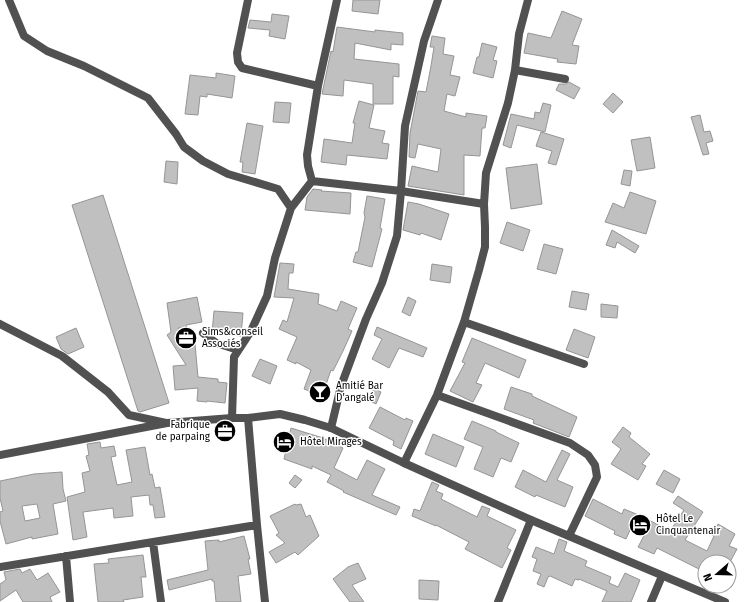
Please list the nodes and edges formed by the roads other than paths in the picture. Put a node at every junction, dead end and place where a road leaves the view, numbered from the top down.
1 (10, 0) edge
2 (248, 0) edge
3 (337, 0) edge
4 (438, 0) edge
5 (528, 0) edge
6 (515, 70) junction
7 (565, 79) dead end
8 (318, 86) junction
9 (312, 181) junction
10 (401, 191) junction
11 (484, 204) junction
12 (291, 208) junction
13 (464, 322) junction
14 (0, 324) edge
15 (203, 333) dead end
16 (238, 350) junction
17 (584, 364) dead end
18 (438, 395) junction
19 (232, 418) junction
20 (248, 418) junction
21 (167, 423) junction
22 (331, 428) junction
23 (0, 455) edge
24 (404, 463) junction
25 (531, 520) junction
26 (257, 525) junction
27 (569, 536) junction
28 (153, 542) junction
29 (66, 556) junction
30 (0, 567) edge
31 (662, 576) junction
32 (70, 602) edge
33 (160, 602) edge
34 (265, 602) edge
35 (498, 602) edge
36 (651, 602) edge
37 (725, 602) edge

1 - 12 street
2 - 8 street
3 - 8 street
4 - 10 street
5 - 6 street
6 - 7 street
6 - 11 street
8 - 9 street
9 - 10 street
9 - 12 street
10 - 11 street
10 - 22 street
11 - 13 street
12 - 16 street
13 - 17 street
13 - 18 street
14 - 21 street
15 - 16 street
16 - 19 street
18 - 24 street
18 - 27 street
19 - 20 street
19 - 21 street
20 - 22 street
20 - 26 street
21 - 23 street
22 - 24 street
24 - 25 street
25 - 27 street
25 - 35 street
26 - 28 street
26 - 34 street
27 - 31 street
28 - 29 street
28 - 33 street
29 - 30 street
29 - 32 street
31 - 36 street
31 - 37 street

